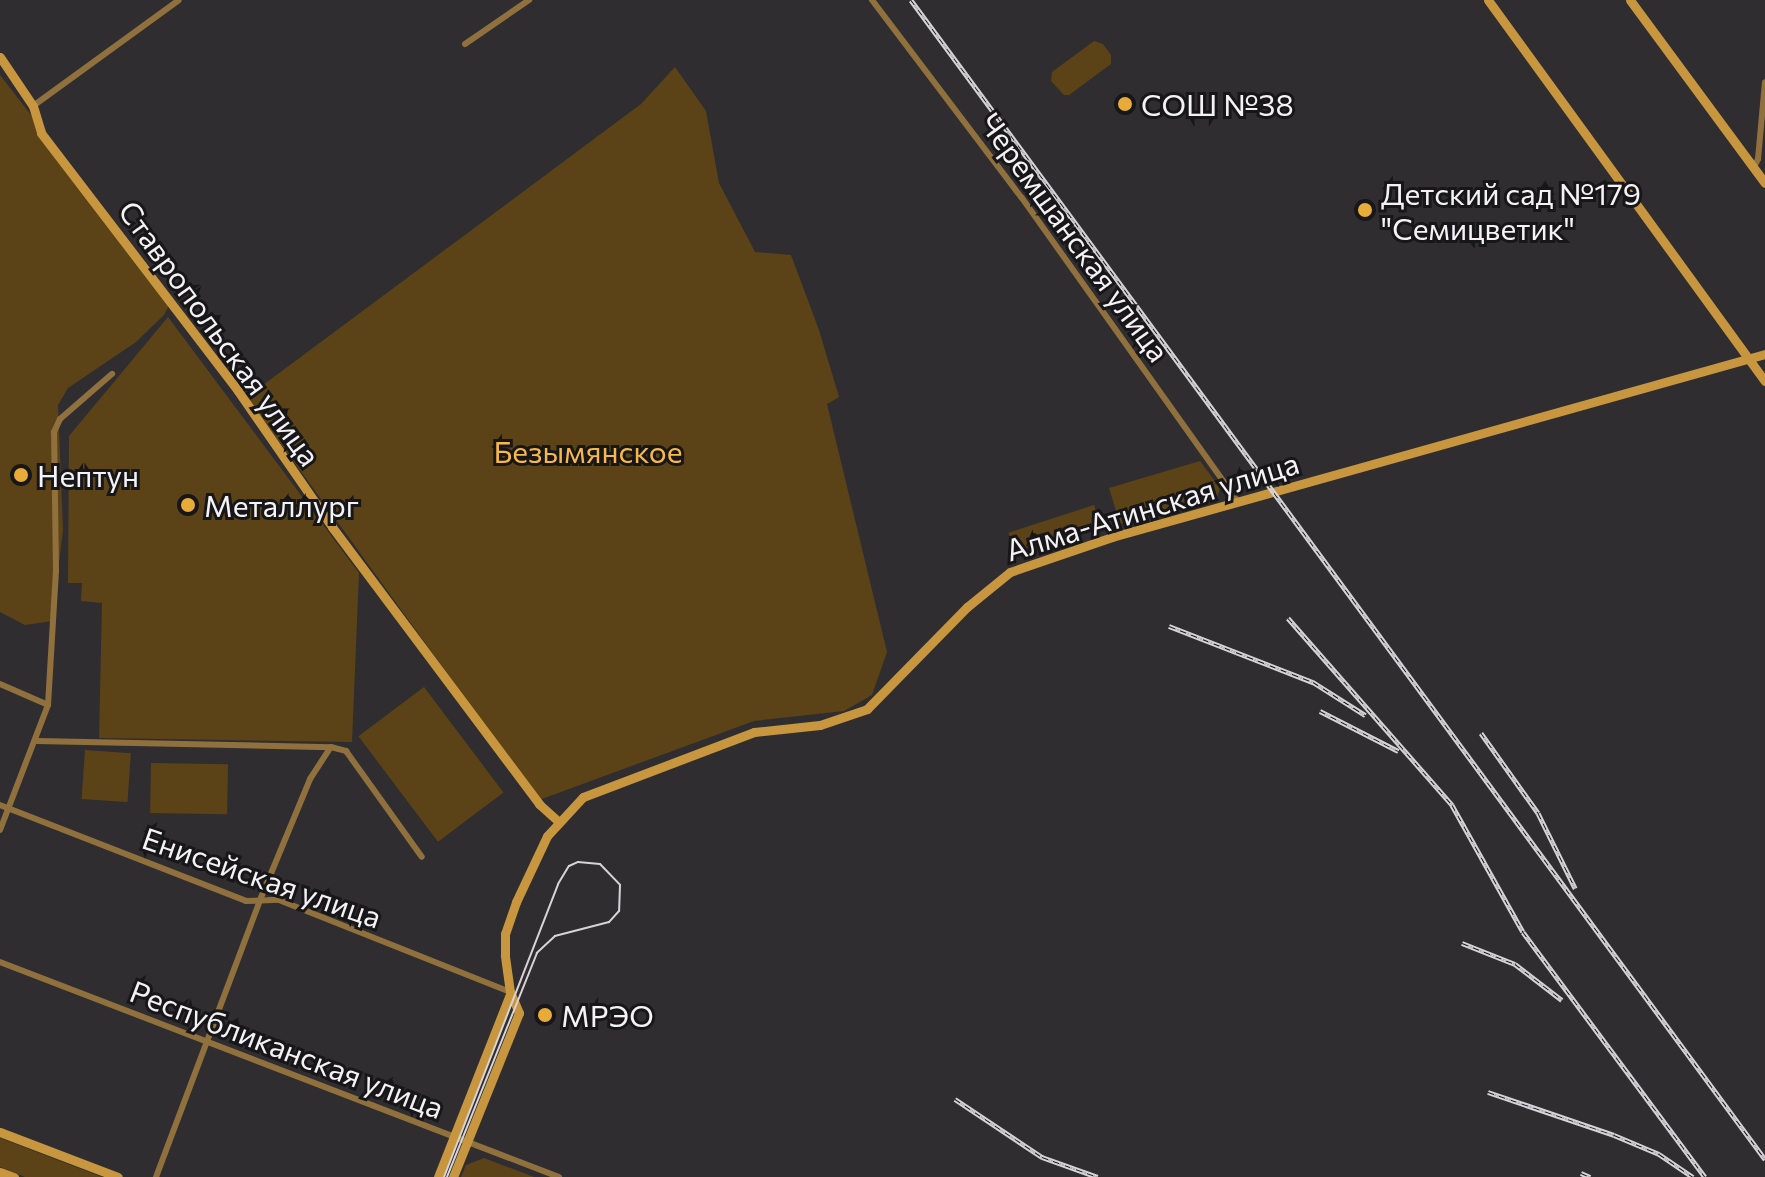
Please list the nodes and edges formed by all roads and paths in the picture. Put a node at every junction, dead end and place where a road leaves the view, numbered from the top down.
1 (179, 0) edge
2 (529, 0) edge
3 (872, 0) edge
4 (1488, 0) edge
5 (1630, 0) edge
6 (465, 44) dead end
7 (0, 57) edge
8 (1765, 82) edge
9 (33, 106) junction
10 (1754, 167) junction
11 (1765, 183) edge
12 (1765, 354) edge
13 (1748, 358) junction
14 (112, 374) dead end
15 (1765, 381) edge
16 (1239, 503) junction
17 (0, 684) edge
18 (48, 705) junction
19 (37, 741) junction
20 (331, 747) junction
21 (0, 805) edge
22 (8, 809) junction
23 (558, 821) junction
24 (0, 830) edge
25 (422, 857) dead end
26 (260, 900) junction
27 (0, 962) edge
28 (510, 992) junction
29 (208, 1043) junction
30 (0, 1132) edge
31 (453, 1137) junction
32 (467, 1141) junction
33 (0, 1172) edge
34 (14, 1177) edge
35 (118, 1177) edge
36 (156, 1177) edge
37 (438, 1177) edge
38 (453, 1177) edge
39 (559, 1177) edge

1 - 9 street
2 - 6 street
3 - 16 street, Черемшанская улица
4 - 13 street
5 - 10 street
7 - 9 street, Ставропольская улица
8 - 10 street
9 - 23 street, Ставропольская улица
10 - 11 street
12 - 13 street, Алма-Атинская улица
13 - 15 street
13 - 16 street, Алма-Атинская улица
14 - 18 street
16 - 23 street, Алма-Атинская улица
17 - 18 street
18 - 19 street
19 - 20 street
19 - 22 street
20 - 25 street
20 - 26 street
21 - 22 street, Енисейская улица
22 - 24 street
22 - 26 street, Енисейская улица
23 - 28 street, Алма-Атинская улица
26 - 28 street, Енисейская улица
26 - 29 street
27 - 29 street, Республиканская улица
28 - 31 street, Алма-Атинская улица
28 - 32 street, Алма-Атинская улица
29 - 31 street, Республиканская улица
29 - 36 street
30 - 35 street
31 - 32 street, Республиканская улица
31 - 37 street, Алма-Атинская улица
32 - 38 street, Алма-Атинская улица
32 - 39 street, Республиканская улица
33 - 34 street

